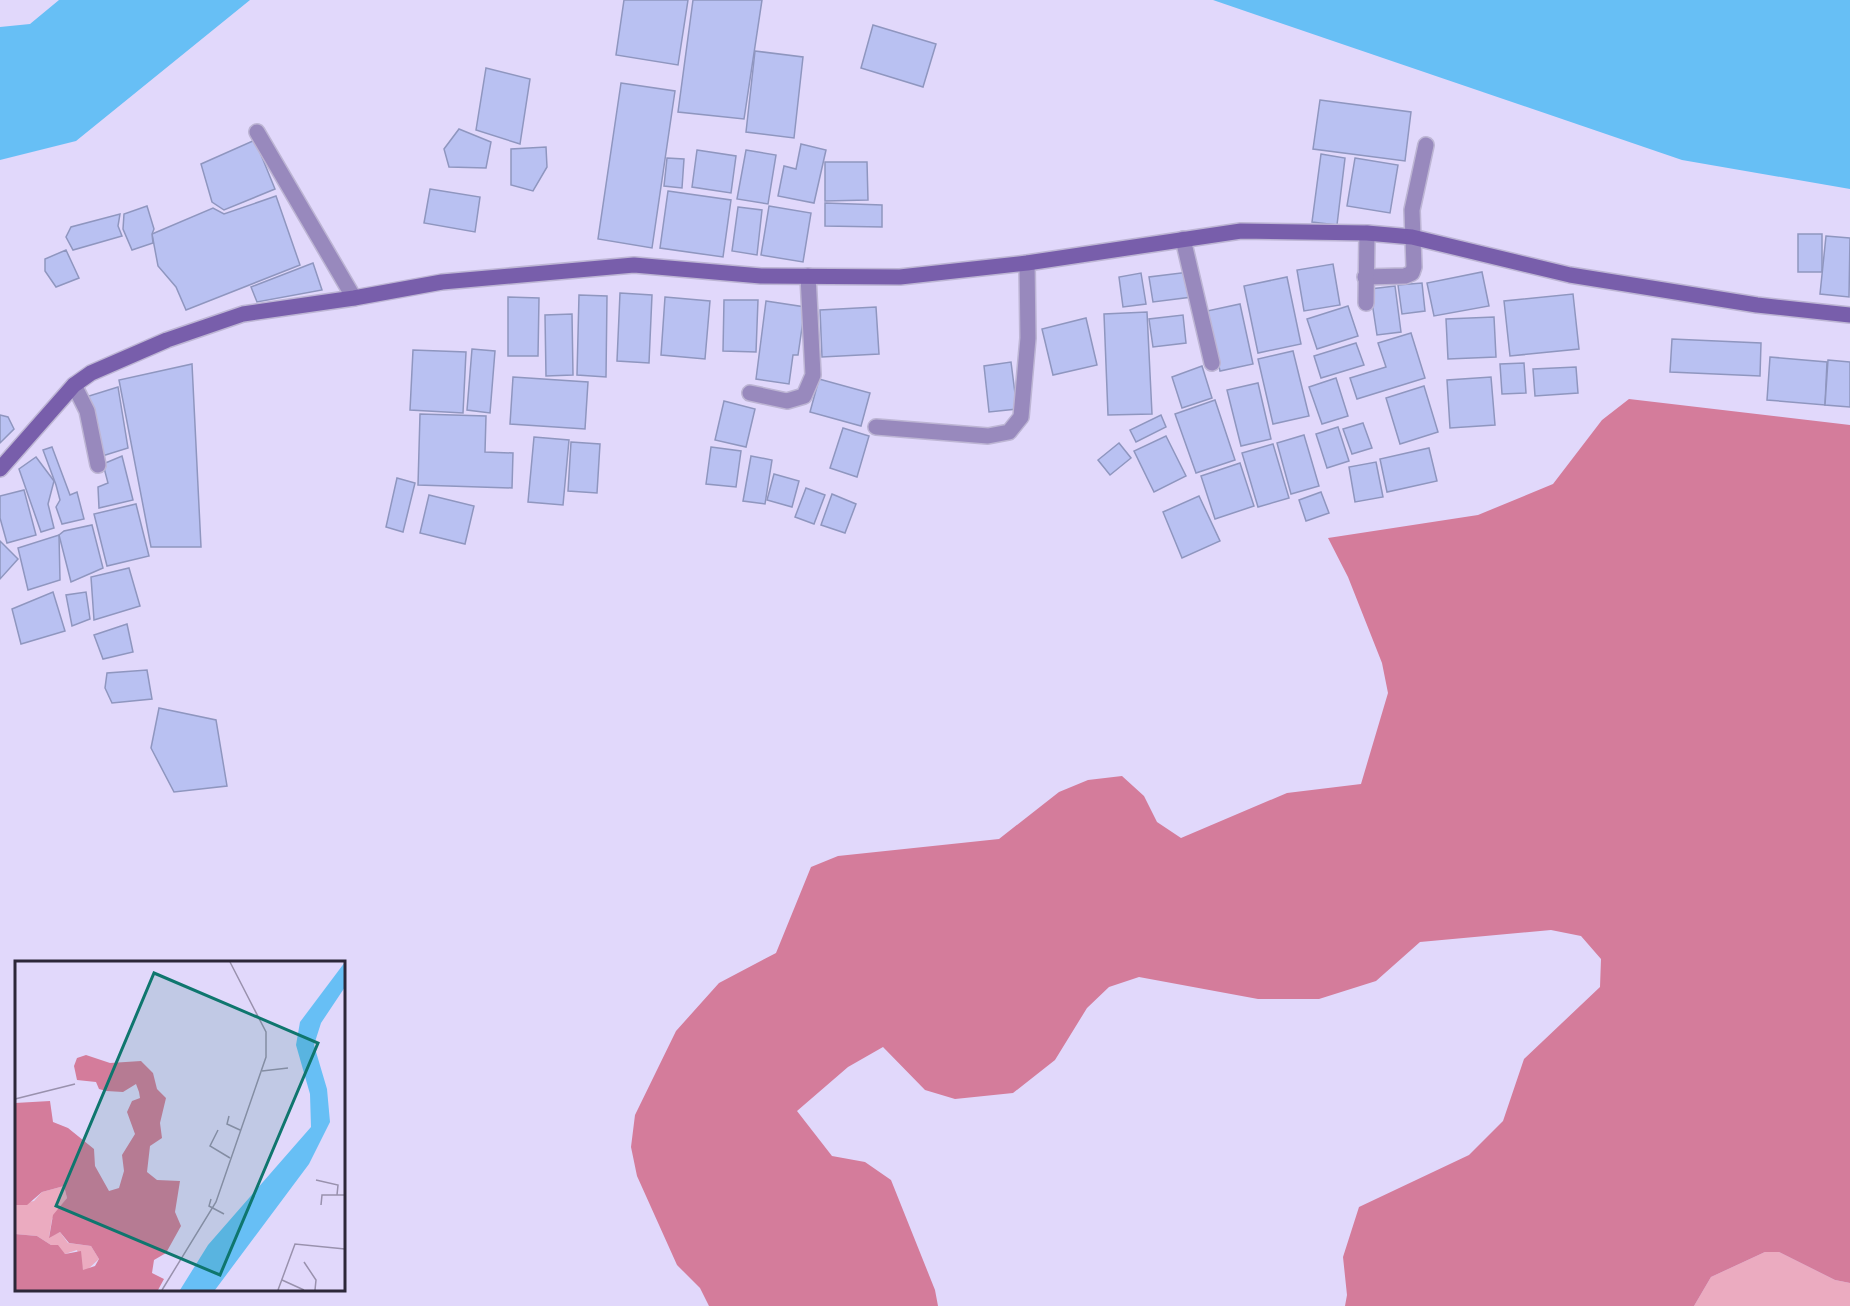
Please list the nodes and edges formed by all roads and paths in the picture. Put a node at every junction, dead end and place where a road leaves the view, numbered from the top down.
1 (257, 132) dead end
2 (1425, 145) dead end
3 (1367, 232) junction
4 (1412, 237) junction
5 (1184, 239) junction
6 (1027, 263) junction
7 (808, 276) junction
8 (1365, 277) junction
9 (354, 298) junction
10 (1366, 303) dead end
11 (1850, 315) edge
12 (1212, 363) dead end
13 (74, 385) junction
14 (750, 393) dead end
15 (876, 427) dead end
16 (98, 465) dead end
17 (0, 469) edge

1 - 9 street
2 - 4 street
3 - 4 street
3 - 5 street
3 - 8 street
4 - 8 street
4 - 11 street
5 - 6 street
5 - 12 street
6 - 7 street
6 - 15 street
7 - 9 street
7 - 14 street
8 - 10 street
9 - 13 street
13 - 16 street
13 - 17 street

